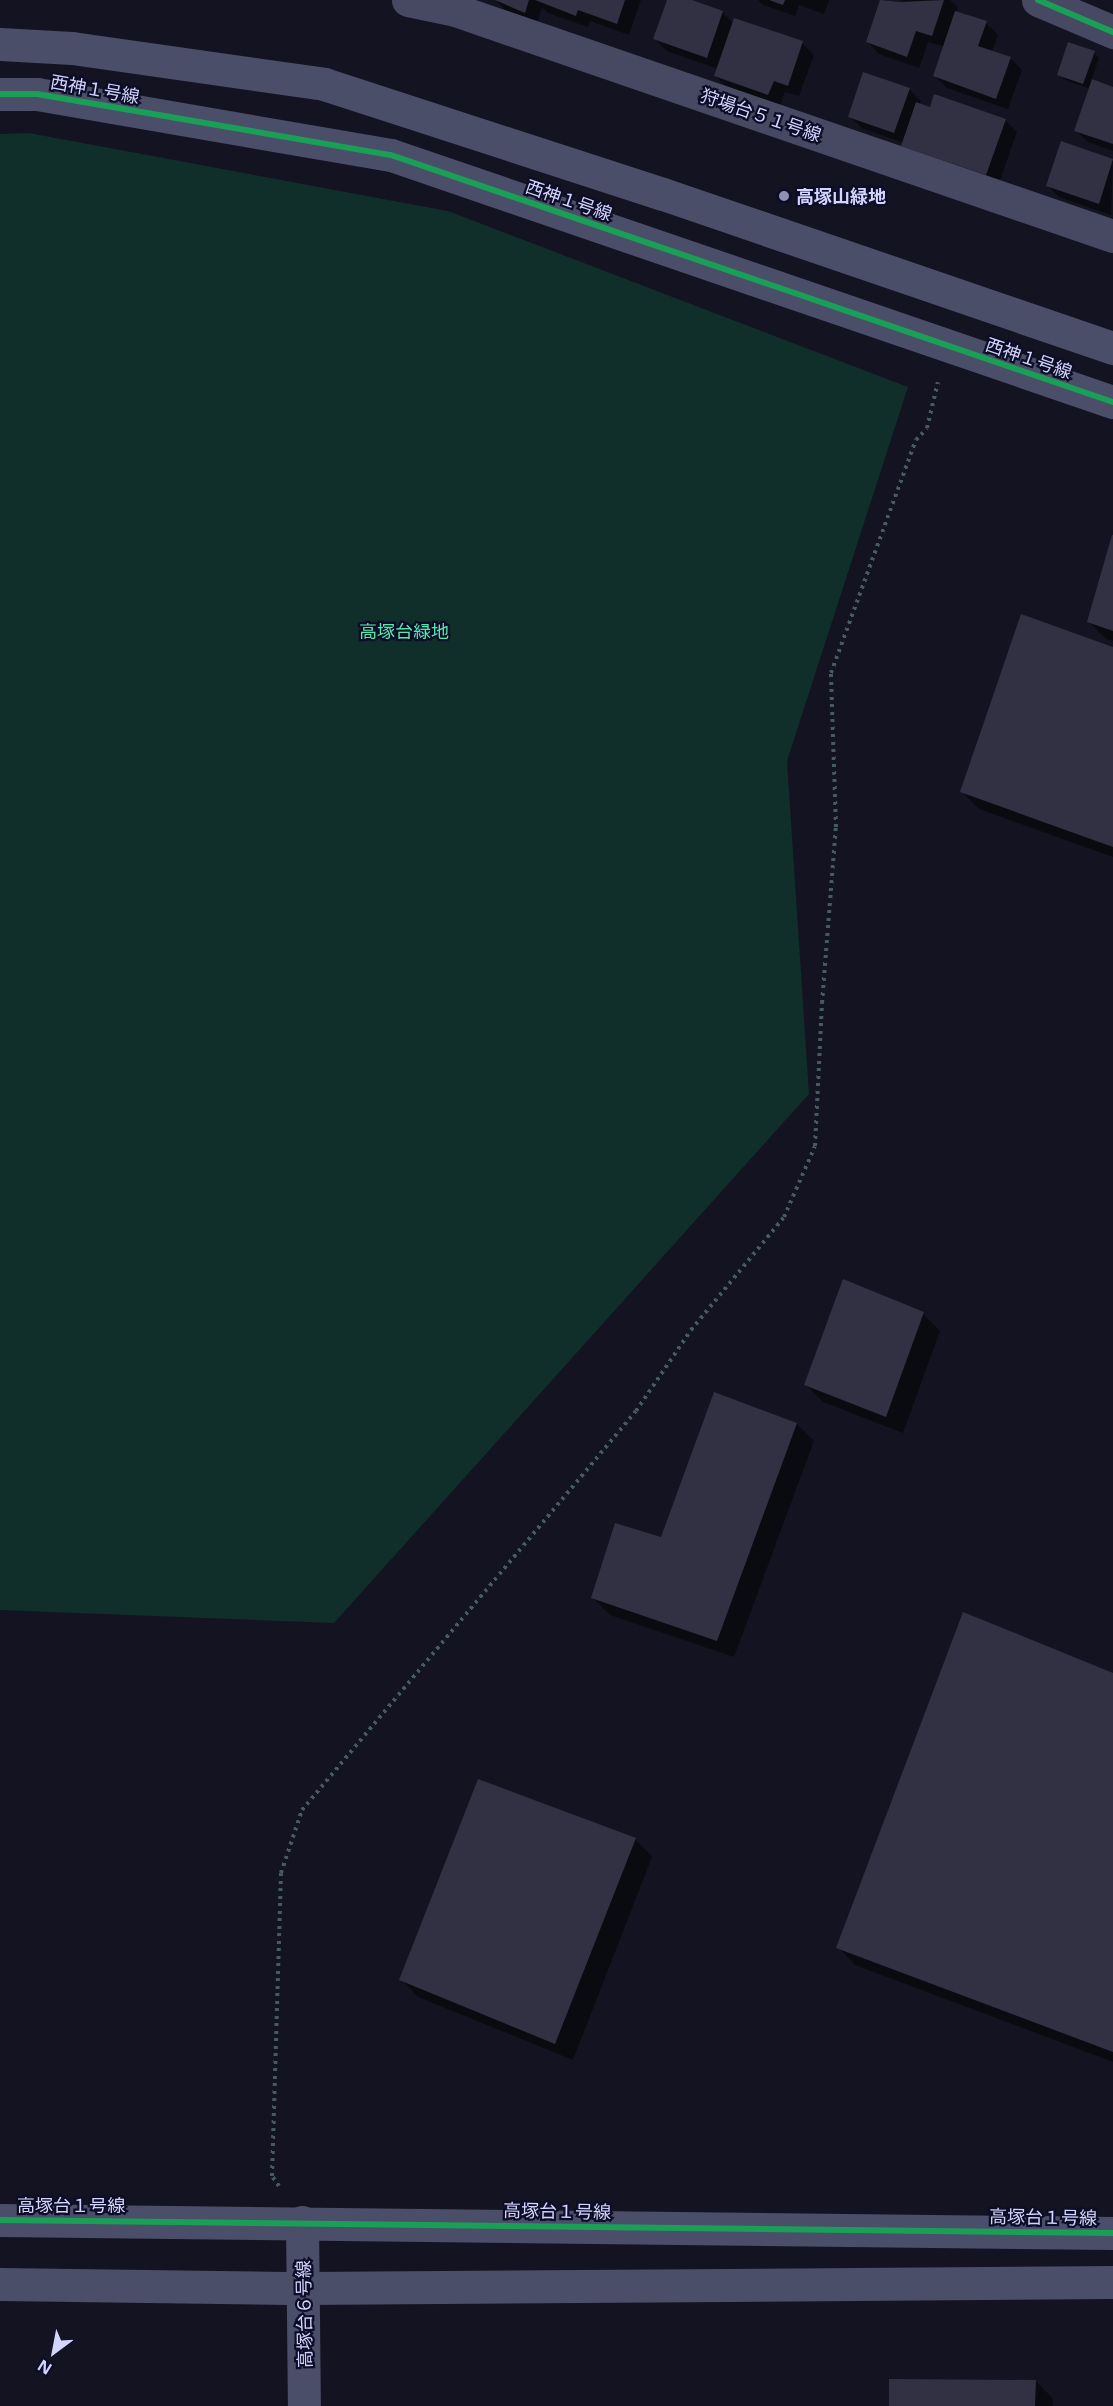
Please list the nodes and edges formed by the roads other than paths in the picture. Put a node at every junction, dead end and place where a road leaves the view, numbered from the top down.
1 (408, 0) edge
2 (1038, 0) edge
3 (1113, 32) edge
4 (0, 44) edge
5 (0, 94) edge
6 (1113, 236) edge
7 (1113, 348) edge
8 (1113, 402) edge
9 (0, 2220) edge
10 (302, 2222) junction
11 (1113, 2233) edge
12 (1113, 2282) edge
13 (0, 2284) edge
14 (304, 2288) junction
15 (304, 2406) edge

1 - 6 street, 狩場台５１号線
2 - 3 street
4 - 7 street, 西神１号線
5 - 8 street, 西神１号線
9 - 10 street, 高塚台１号線
10 - 11 street, 高塚台１号線
10 - 14 street, 高塚台６号線
12 - 14 street
13 - 14 street
14 - 15 street, 高塚台６号線

